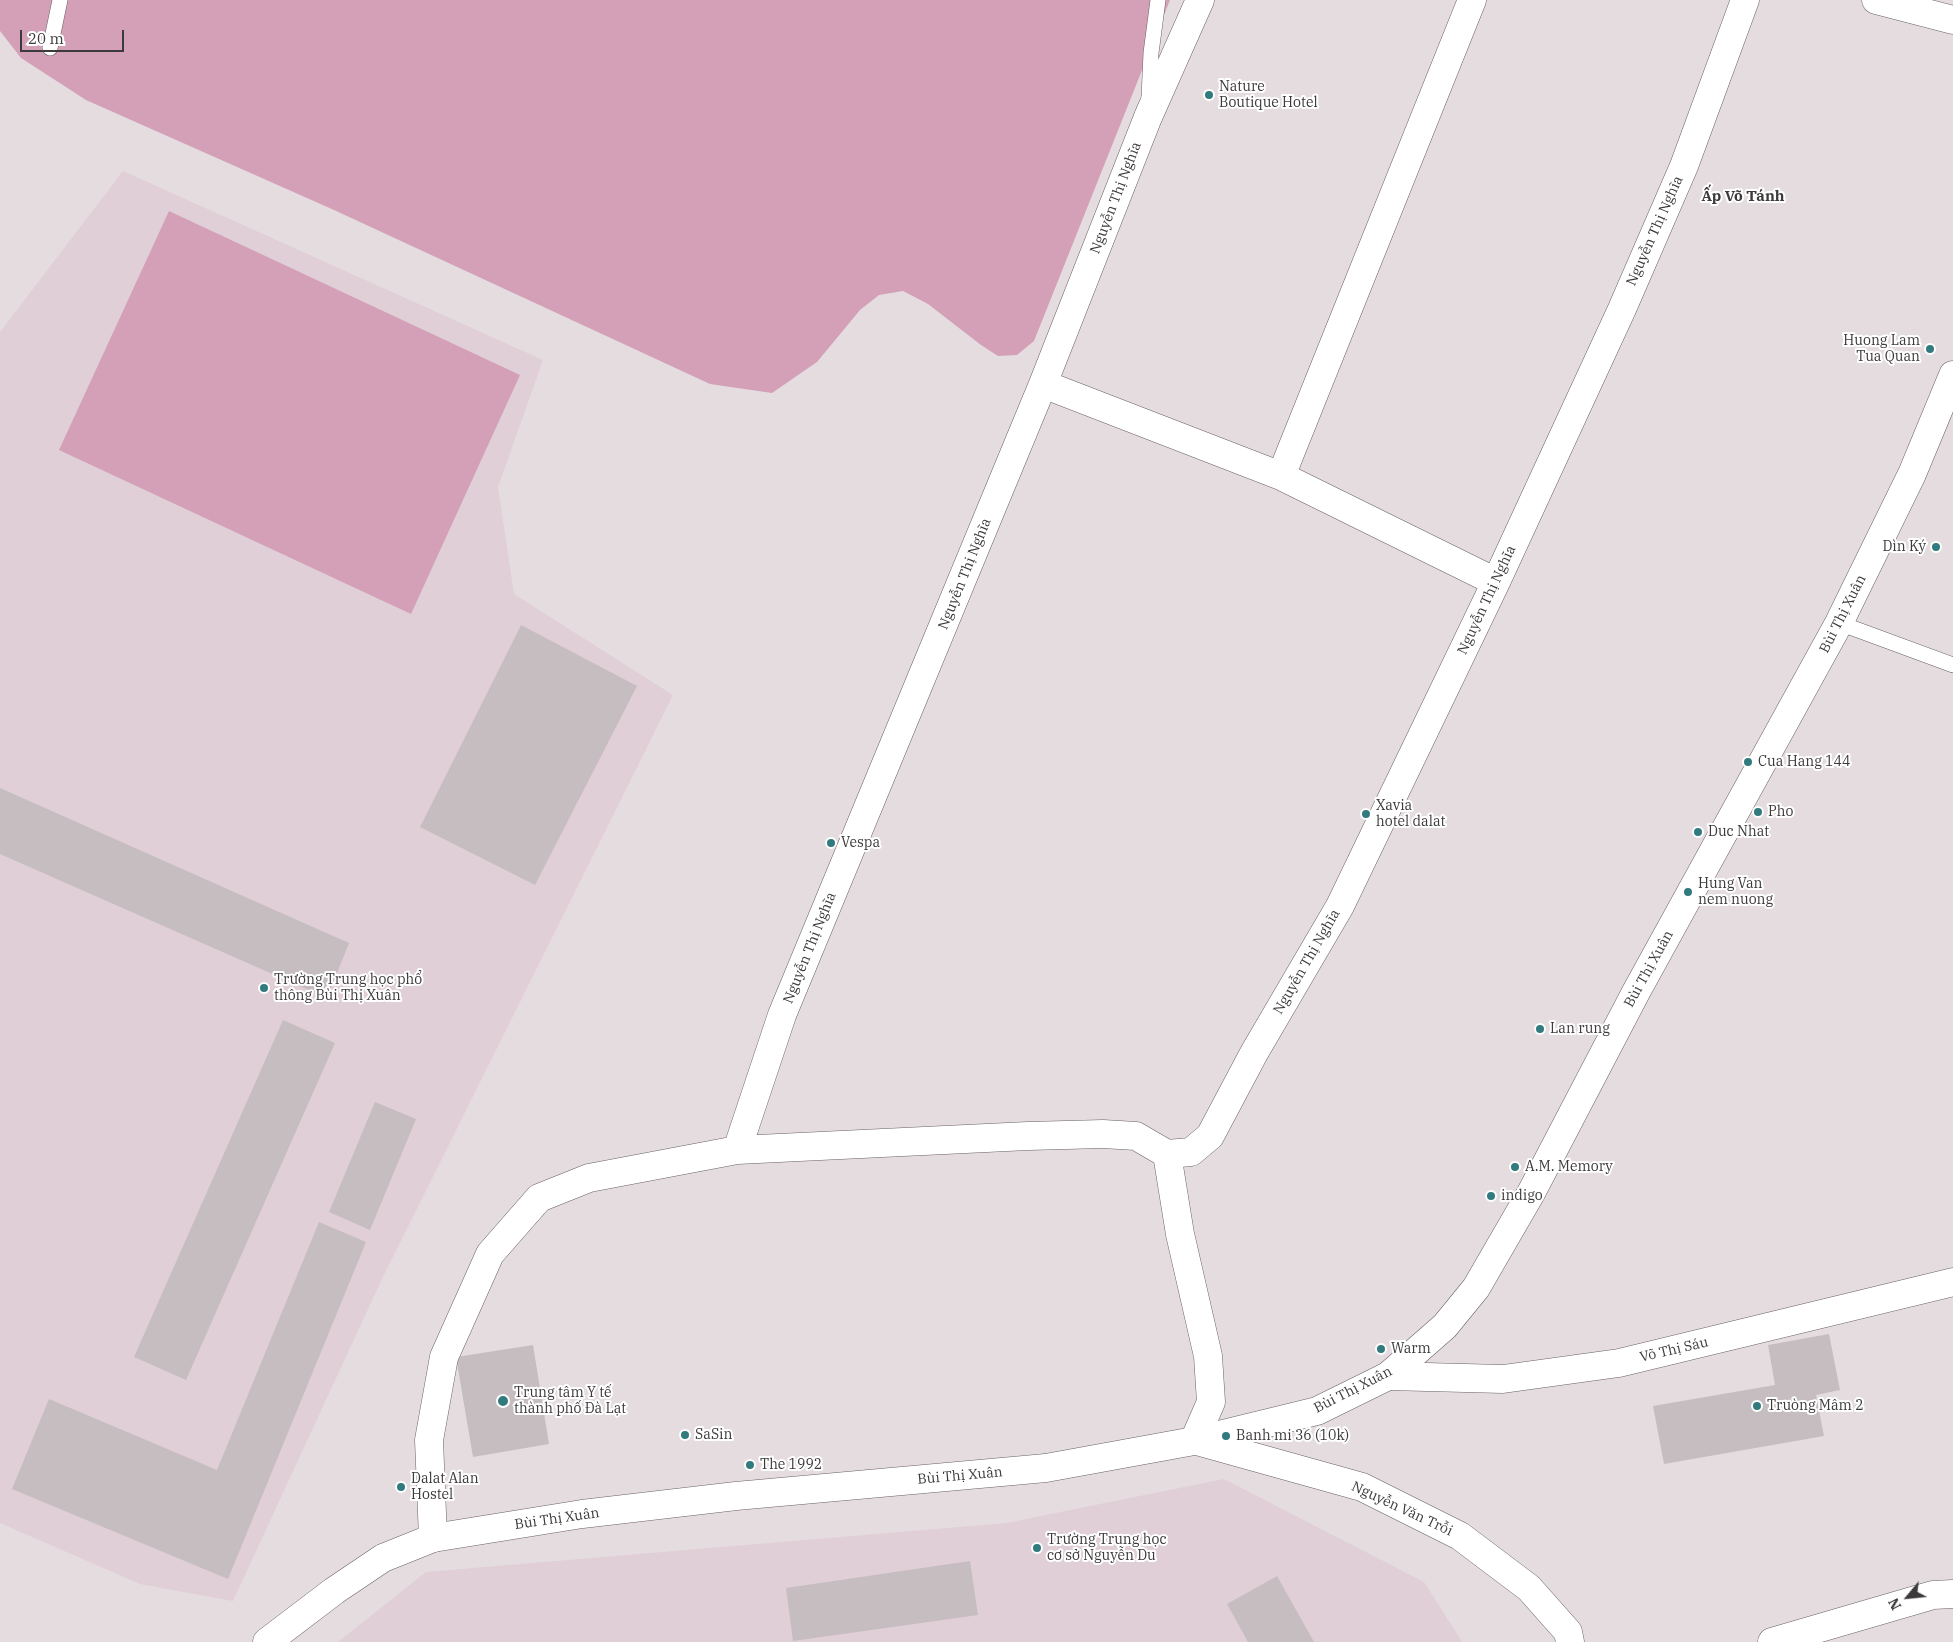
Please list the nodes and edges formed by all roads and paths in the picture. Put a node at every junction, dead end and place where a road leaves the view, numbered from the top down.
1 (60, 0) edge
2 (1158, 0) edge
3 (1200, 0) edge
4 (1472, 0) edge
5 (1745, 0) edge
6 (1876, 0) edge
7 (1953, 20) edge
8 (50, 48) dead end
9 (1148, 117) junction
10 (1953, 375) edge
11 (1043, 384) junction
12 (1281, 476) junction
13 (1496, 582) junction
14 (1839, 623) junction
15 (1953, 665) edge
16 (737, 1150) junction
17 (1167, 1154) junction
18 (1953, 1282) edge
19 (1388, 1376) junction
20 (1194, 1440) junction
21 (434, 1538) junction
22 (1953, 1594) edge
23 (267, 1642) edge
24 (1570, 1642) edge
25 (1772, 1642) edge

1 - 8 lane
2 - 9 lane
3 - 9 street, Nguyễn Thị Nghĩa
4 - 12 street
5 - 13 street, Nguyễn Thị Nghĩa
6 - 7 street
9 - 11 street, Nguyễn Thị Nghĩa
10 - 14 street, Bùi Thị Xuân
11 - 12 street
11 - 16 street, Nguyễn Thị Nghĩa
12 - 13 street
13 - 17 street, Nguyễn Thị Nghĩa
14 - 15 lane
14 - 19 street, Bùi Thị Xuân
16 - 17 street
16 - 21 street
17 - 20 street
18 - 19 street, Võ Thị Sáu
19 - 20 street, Bùi Thị Xuân
20 - 21 street, Bùi Thị Xuân
20 - 24 street, Nguyễn Văn Trỗi
21 - 23 street, Bùi Thị Xuân
22 - 25 street

